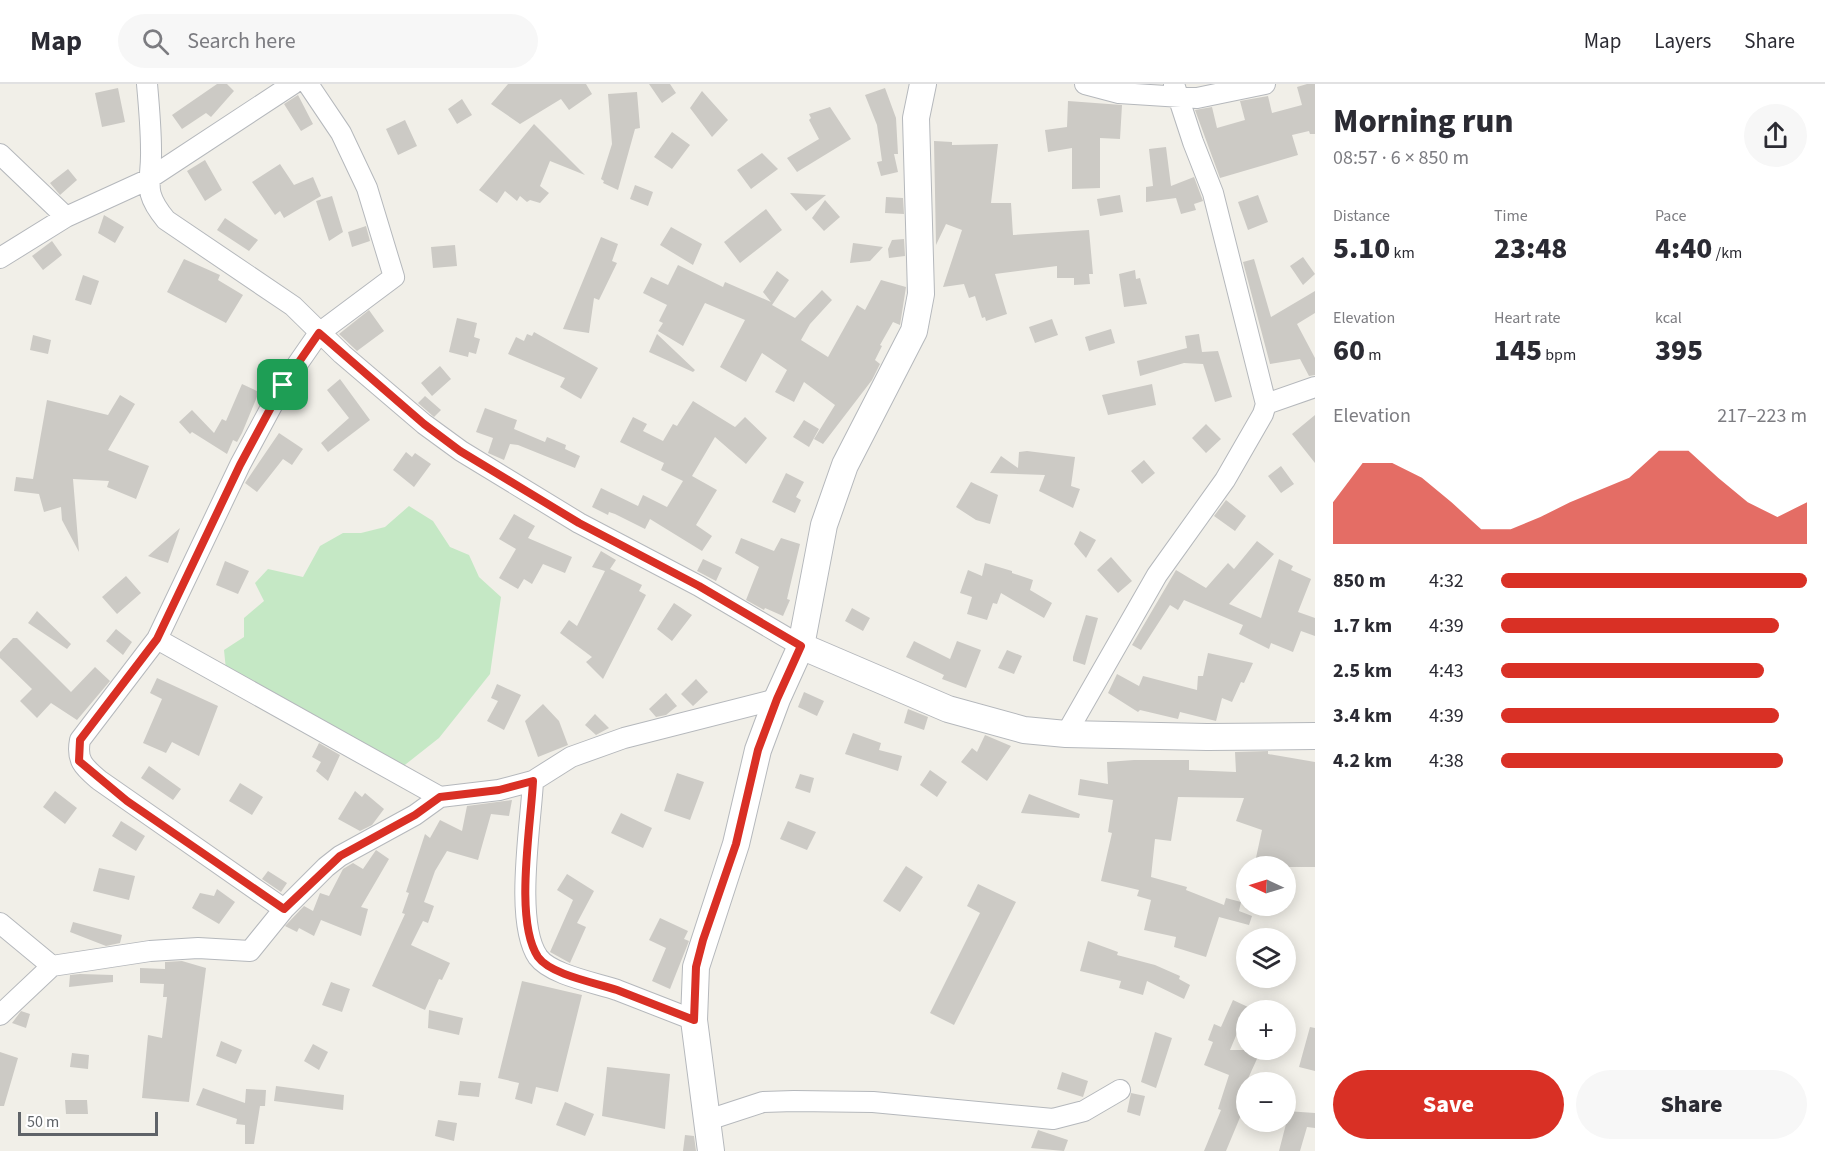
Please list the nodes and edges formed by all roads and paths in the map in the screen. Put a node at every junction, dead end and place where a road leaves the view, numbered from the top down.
1 (147, 84) edge
2 (293, 84) edge
3 (308, 84) edge
4 (1085, 84) edge
5 (1264, 84) edge
6 (920, 88) edge
7 (1177, 91) edge
8 (0, 154) edge
9 (147, 180) junction
10 (66, 217) junction
11 (0, 258) edge
12 (319, 333) junction
13 (1315, 387) edge
14 (1266, 404) junction
15 (157, 639) junction
16 (801, 646) junction
17 (777, 699) junction
18 (1066, 734) junction
19 (1315, 736) edge
20 (533, 781) junction
21 (440, 797) junction
22 (284, 909) junction
23 (0, 923) edge
24 (52, 966) junction
25 (0, 1015) edge
26 (694, 1020) junction
27 (1120, 1090) dead end
28 (708, 1120) junction
29 (711, 1151) edge

1 - 9 street
2 - 9 street
3 - 12 street
4 - 7 street
5 - 7 street
6 - 16 street
7 - 14 street
8 - 10 street
9 - 10 street
9 - 12 street
10 - 11 street
12 - 15 street
12 - 16 street
13 - 14 street
14 - 18 street
15 - 21 street
15 - 22 street
16 - 17 street
16 - 18 street
17 - 20 street
17 - 26 street
18 - 19 street
20 - 21 street
20 - 26 street
21 - 22 street
22 - 24 street
23 - 24 street
24 - 25 street
26 - 28 street
27 - 28 street
28 - 29 street

